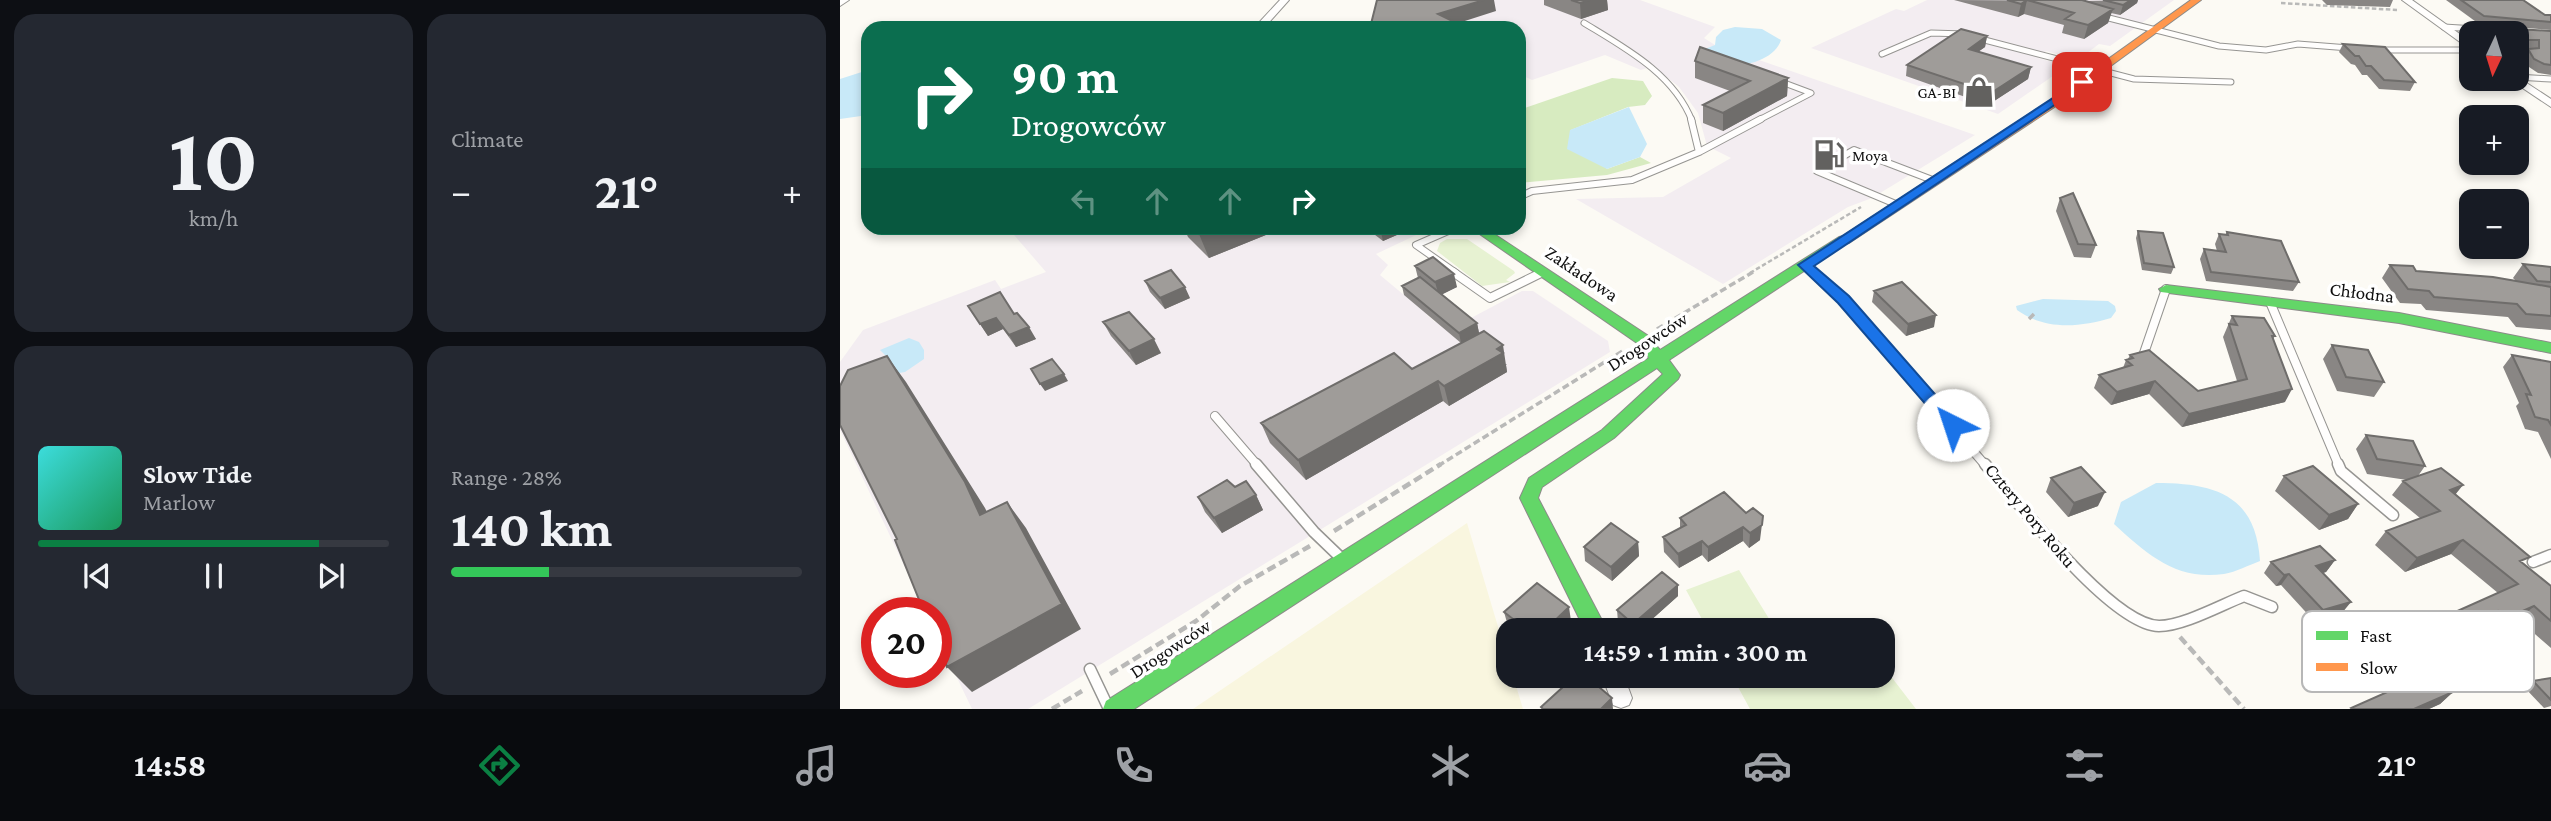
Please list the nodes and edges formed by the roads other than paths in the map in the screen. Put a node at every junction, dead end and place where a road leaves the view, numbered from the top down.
1 (845, 0) edge
2 (1285, 0) edge
3 (2197, 0) edge
4 (2406, 0) edge
5 (840, 3) edge
6 (2090, 13) edge
7 (1266, 21) edge
8 (1584, 23) dead end
9 (2444, 27) junction
10 (2459, 28) edge
11 (2156, 30) junction
12 (2459, 39) edge
13 (2459, 48) edge
14 (2363, 50) edge
15 (2371, 50) edge
16 (1882, 54) dead end
17 (2099, 70) junction
18 (2529, 78) edge
19 (2551, 79) edge
20 (1779, 81) edge
21 (2231, 82) dead end
22 (2529, 86) edge
23 (2545, 96) edge
24 (2551, 104) edge
25 (1699, 152) junction
26 (1935, 181) junction
27 (1526, 194) edge
28 (1898, 205) junction
29 (1439, 235) edge
30 (1488, 235) edge
31 (1805, 265) junction
32 (1543, 272) junction
33 (2165, 289) joint
34 (2270, 302) junction
35 (2551, 348) edge
36 (2144, 353) edge
37 (1658, 359) junction
38 (1215, 416) dead end
39 (2393, 515) dead end
40 (2551, 555) edge
41 (1344, 562) junction
42 (2533, 562) edge
43 (2272, 607) dead end
44 (1590, 618) edge
45 (1090, 669) dead end
46 (1617, 688) edge
47 (1621, 698) dead end
48 (1111, 709) edge

1 - 5 street
2 - 7 street
3 - 11 main road, Drogowców
4 - 9 street
6 - 11 lane
8 - 25 lane
9 - 10 lane
9 - 12 street
11 - 14 lane
11 - 17 main road, Drogowców
13 - 15 lane
16 - 17 lane
17 - 21 lane
17 - 26 main road, Drogowców
18 - 19 lane
20 - 25 lane
22 - 23 street
23 - 24 street
25 - 27 lane
26 - 28 main road, Drogowców
26 - 28 lane
28 - 31 main road, Drogowców
29 - 32 lane
30 - 32 main road, Zakładowa
31 - 37 main road, Drogowców
31 - 43 lane, Cztery Pory Roku
32 - 37 main road, Zakładowa
33 - 34 main road, Chłodna
33 - 36 lane
34 - 35 main road, Chłodna
34 - 39 lane
37 - 41 main road, Drogowców
37 - 44 main road
38 - 41 lane
40 - 42 lane
41 - 48 main road, Drogowców
45 - 48 lane
46 - 47 street

